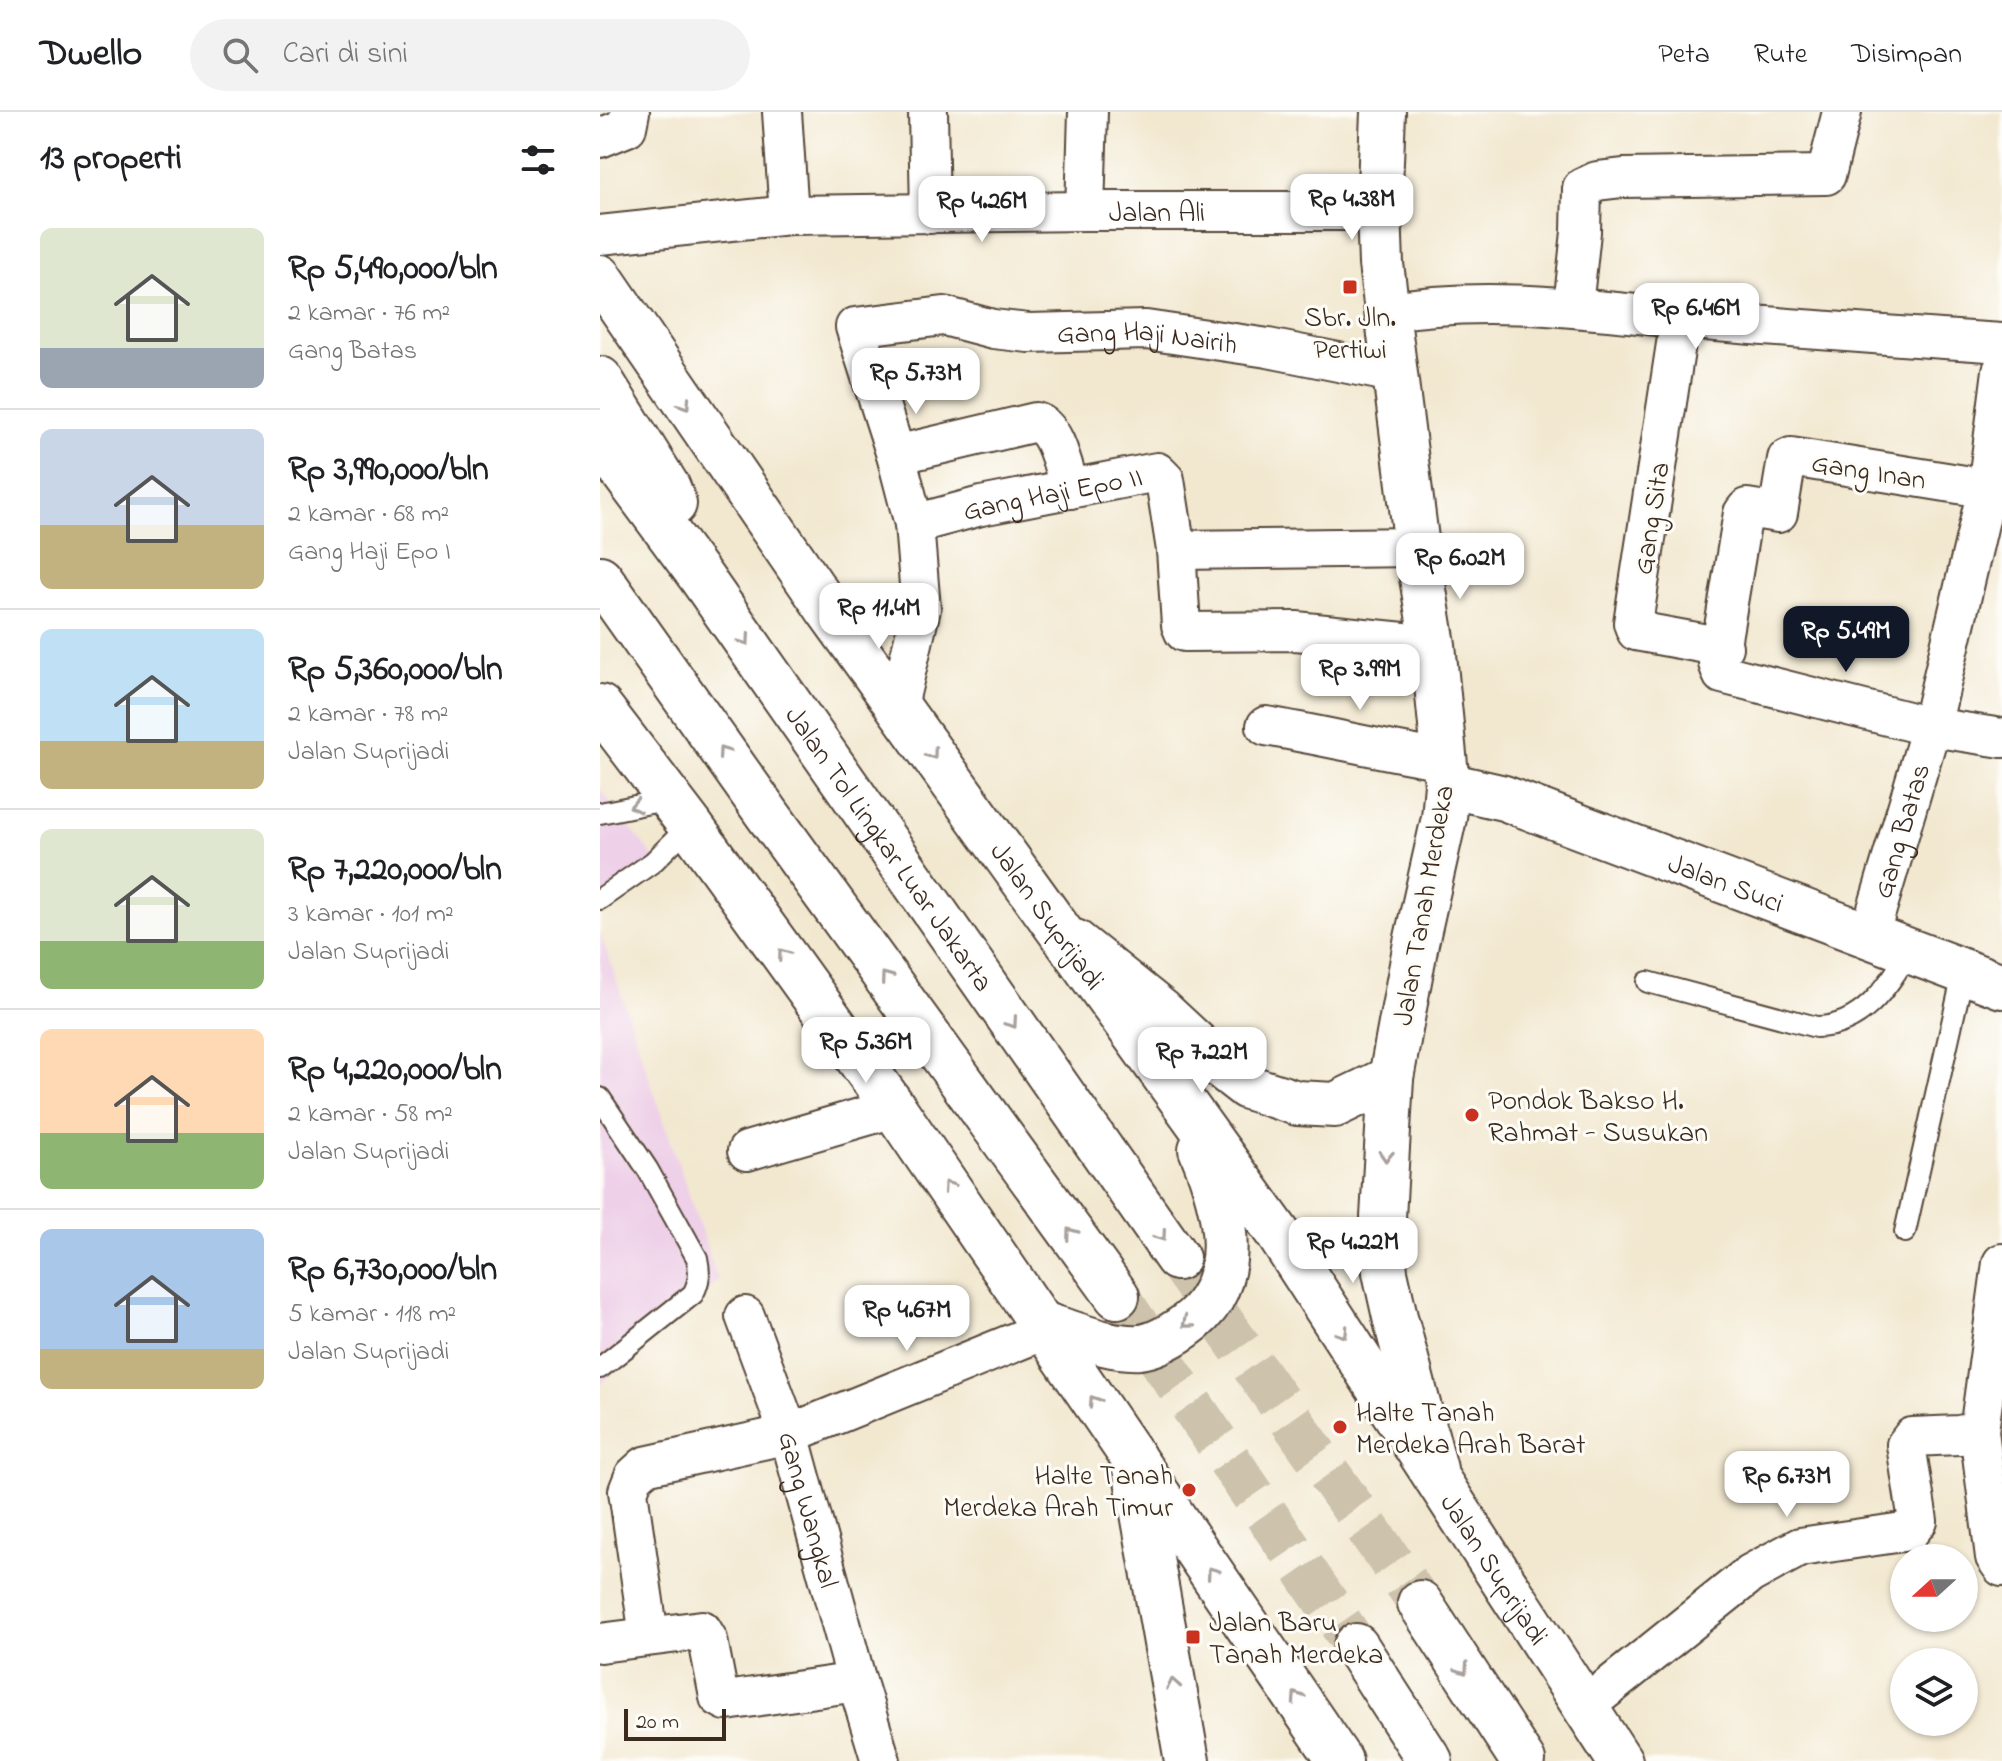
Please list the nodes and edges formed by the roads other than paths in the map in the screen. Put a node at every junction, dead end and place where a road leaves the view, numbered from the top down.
1 (630, 112) edge
2 (782, 112) edge
3 (928, 112) edge
4 (1088, 112) edge
5 (1383, 112) edge
6 (1842, 112) edge
7 (600, 138) edge
8 (1085, 211) junction
9 (1379, 211) junction
10 (930, 214) junction
11 (789, 215) junction
12 (600, 235) edge
13 (600, 277) edge
14 (1573, 307) junction
15 (1386, 312) junction
16 (1680, 318) junction
17 (2002, 343) edge
18 (2002, 371) edge
19 (1394, 373) junction
20 (600, 379) edge
21 (600, 441) edge
22 (896, 455) junction
23 (1070, 489) junction
24 (1994, 490) edge
25 (914, 524) junction
26 (1417, 547) junction
27 (1176, 550) junction
28 (700, 576) junction
29 (600, 578) edge
30 (1433, 645) junction
31 (1723, 647) junction
32 (898, 706) junction
33 (600, 707) edge
34 (1266, 726) dead end
35 (1931, 727) junction
36 (2002, 738) edge
37 (1446, 773) junction
38 (680, 812) junction
39 (600, 813) edge
40 (600, 899) edge
41 (1053, 925) junction
42 (1869, 936) junction
43 (1910, 950) junction
44 (1961, 971) junction
45 (1648, 982) dead end
46 (2002, 986) edge
47 (1391, 1078) junction
48 (600, 1098) edge
49 (1179, 1099) junction
50 (894, 1108) junction
51 (747, 1151) dead end
52 (1905, 1232) dead end
53 (1177, 1258) tunnel mouth
54 (2002, 1263) edge
55 (1117, 1296) tunnel mouth
56 (745, 1316) dead end
57 (1046, 1327) junction
58 (600, 1368) edge
59 (1979, 1431) junction
60 (789, 1434) junction
61 (1133, 1457) junction
62 (1438, 1480) junction
63 (2002, 1567) edge
64 (1420, 1603) tunnel mouth
65 (649, 1636) junction
66 (600, 1643) edge
67 (1356, 1646) tunnel mouth
68 (857, 1682) junction
69 (1584, 1707) junction
70 (881, 1761) edge
71 (1187, 1761) edge
72 (1340, 1761) edge
73 (1430, 1761) edge
74 (1523, 1761) edge
75 (1620, 1761) edge

1 - 7 street
2 - 11 street
3 - 10 street
4 - 8 street
5 - 9 main road, Jalan Tanah Merdeka
6 - 14 street
8 - 9 street, Jalan Ali
8 - 10 street, Jalan Ali
9 - 15 main road, Jalan Tanah Merdeka
10 - 11 street, Jalan Ali
11 - 12 street, Jalan Ali
13 -> 32 main road, Jalan Suprijadi
14 - 15 street
14 - 16 street
15 - 19 main road, Jalan Tanah Merdeka
16 - 17 street
16 - 31 street, Gang Sita
18 - 24 street, Gang Batas
19 - 22 street, Gang Haji Nairih
19 - 26 main road, Jalan Tanah Merdeka
20 - 28 main road
21 - 28 main road, Jalan Tol Lingkar Luar Jakarta
22 - 23 street
22 - 25 street
23 - 25 street, Gang Haji Epo II
23 - 27 street, Gang Haji Epo II
24 - 31 street, Gang Inan
24 - 35 street, Gang Batas
25 - 32 street
26 - 27 street
26 - 30 main road, Jalan Tanah Merdeka
27 - 30 street
28 -> 53 main road, Jalan Tol Lingkar Luar Jakarta
55 -> 29 main road
30 - 37 main road, Jalan Tanah Merdeka
31 - 35 street, Gang Batas
32 -> 41 main road, Jalan Suprijadi
33 - 38 main road
34 - 37 street
35 - 36 street, Gang Batas
35 - 42 street, Gang Batas
37 - 42 main road, Jalan Suci
37 - 47 main road, Jalan Tanah Merdeka
38 -> 39 lane
38 - 40 lane
50 -> 38 main road
41 - 47 main road
41 - 49 main road, Jalan Suprijadi
42 - 43 main road, Jalan Suci
43 - 44 main road, Jalan Suci
43 - 45 lane
44 - 46 main road, Jalan Suci
44 - 52 lane
47 -> 62 main road, Jalan Tanah Merdeka
48 - 58 lane
49 -> 57 main road
49 -> 62 main road, Jalan Suprijadi
50 - 51 street
57 -> 50 main road
54 - 59 street
56 - 60 street
57 - 60 street, Gang Wangkal
61 -> 57 main road
59 - 63 street
59 - 69 street
60 - 65 street
60 - 68 street, Gang Wangkal
71 -> 61 main road
72 -> 61 main road
62 - 69 main road, Jalan Suprijadi
64 -> 74 main road
65 - 66 street
65 - 68 street
67 - 73 main road
68 - 70 street, Gang Wangkal
69 - 75 main road, Jalan Suprijadi

